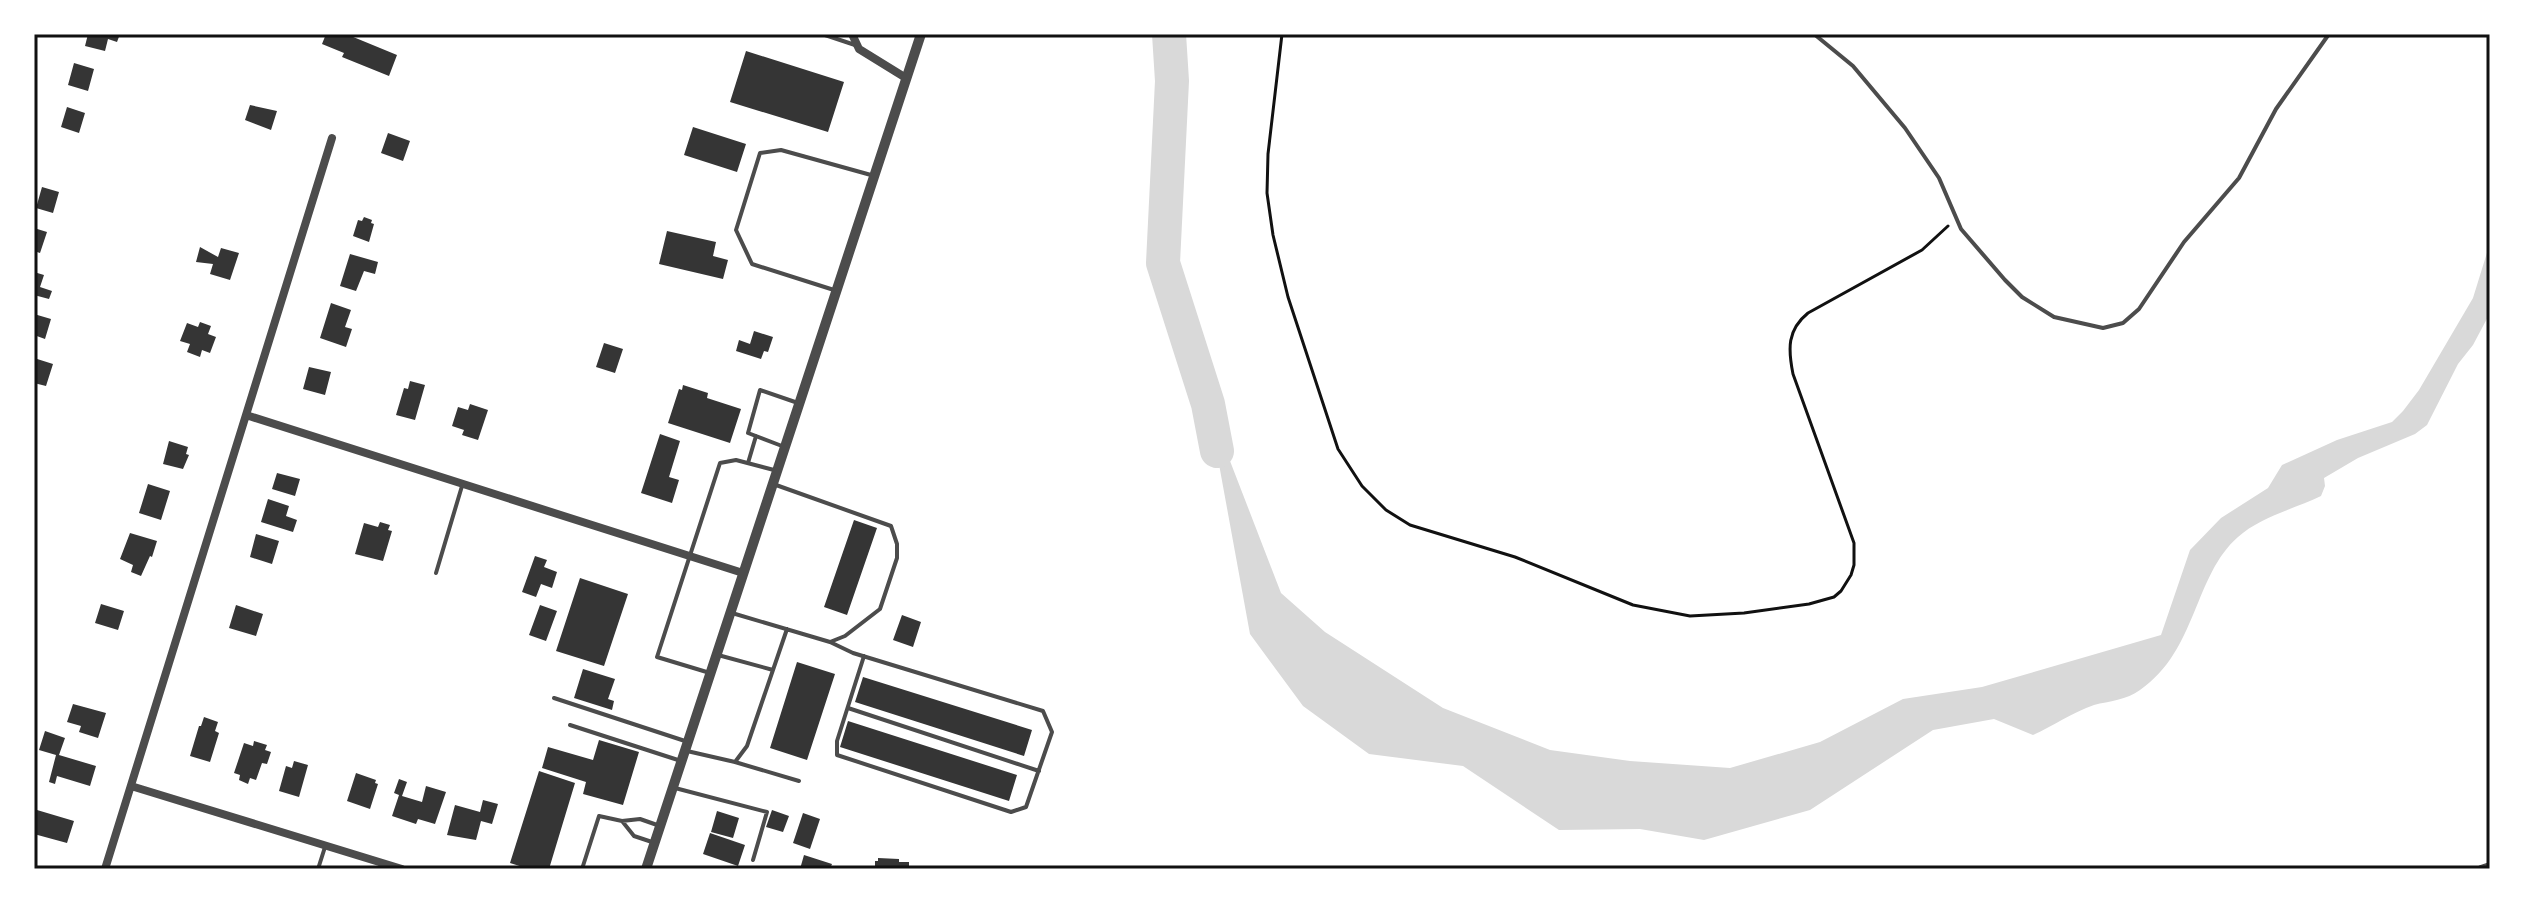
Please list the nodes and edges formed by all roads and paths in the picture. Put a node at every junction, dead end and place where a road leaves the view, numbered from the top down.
1 (822, 34) edge
2 (852, 34) edge
3 (921, 34) edge
4 (1282, 34) edge
5 (1814, 34) edge
6 (2329, 34) edge
7 (857, 45) junction
8 (906, 78) junction
9 (332, 138) dead end
10 (874, 175) junction
11 (1955, 220) junction
12 (836, 291) junction
13 (798, 403) junction
14 (246, 415) junction
15 (756, 436) junction
16 (784, 447) junction
17 (748, 463) junction
18 (776, 471) junction
19 (772, 483) junction
20 (463, 484) junction
21 (690, 556) junction
22 (436, 573) dead end
23 (743, 573) junction
24 (730, 612) junction
25 (787, 629) junction
26 (830, 642) junction
27 (716, 654) junction
28 (864, 656) junction
29 (773, 670) junction
30 (710, 673) junction
31 (554, 698) dead end
32 (848, 708) junction
33 (570, 725) dead end
34 (684, 751) junction
35 (735, 762) junction
36 (1039, 771) junction
37 (799, 781) dead end
38 (131, 786) junction
39 (672, 787) junction
40 (622, 821) junction
41 (660, 826) junction
42 (654, 843) junction
43 (325, 844) junction
44 (753, 860) dead end
45 (2490, 866) edge
46 (105, 869) edge
47 (318, 869) edge
48 (402, 869) edge
49 (582, 869) edge
50 (646, 869) edge
51 (2481, 869) edge

1 - 7 lane
2 - 7 street
3 - 8 street
4 - 11 path
5 - 11 lane
6 - 11 lane
7 - 8 street
8 - 10 street
9 - 14 street
10 - 12 street
10 - 12 lane
12 - 13 street
13 - 15 lane
13 - 16 street
14 - 20 street
14 - 38 street
15 - 16 lane
15 - 17 lane
16 - 18 street
17 - 18 lane
17 - 21 lane
18 - 19 street
19 - 23 street
19 - 26 lane
20 - 21 street
20 - 22 lane
21 - 23 street
21 - 30 lane
23 - 24 street
24 - 25 lane
24 - 27 street
25 - 26 lane
25 - 29 lane
26 - 28 lane
27 - 29 lane
27 - 30 street
28 - 32 lane
28 - 36 lane
29 - 35 lane
30 - 34 street
31 - 34 lane
32 - 36 lane
32 - 36 lane
33 - 34 lane
34 - 35 lane
34 - 39 street
35 - 37 lane
38 - 43 street
38 - 46 street
39 - 41 street
39 - 44 lane
40 - 41 lane
40 - 42 lane
40 - 49 lane
41 - 42 street
42 - 50 street
43 - 47 lane
43 - 48 street
45 - 51 street

